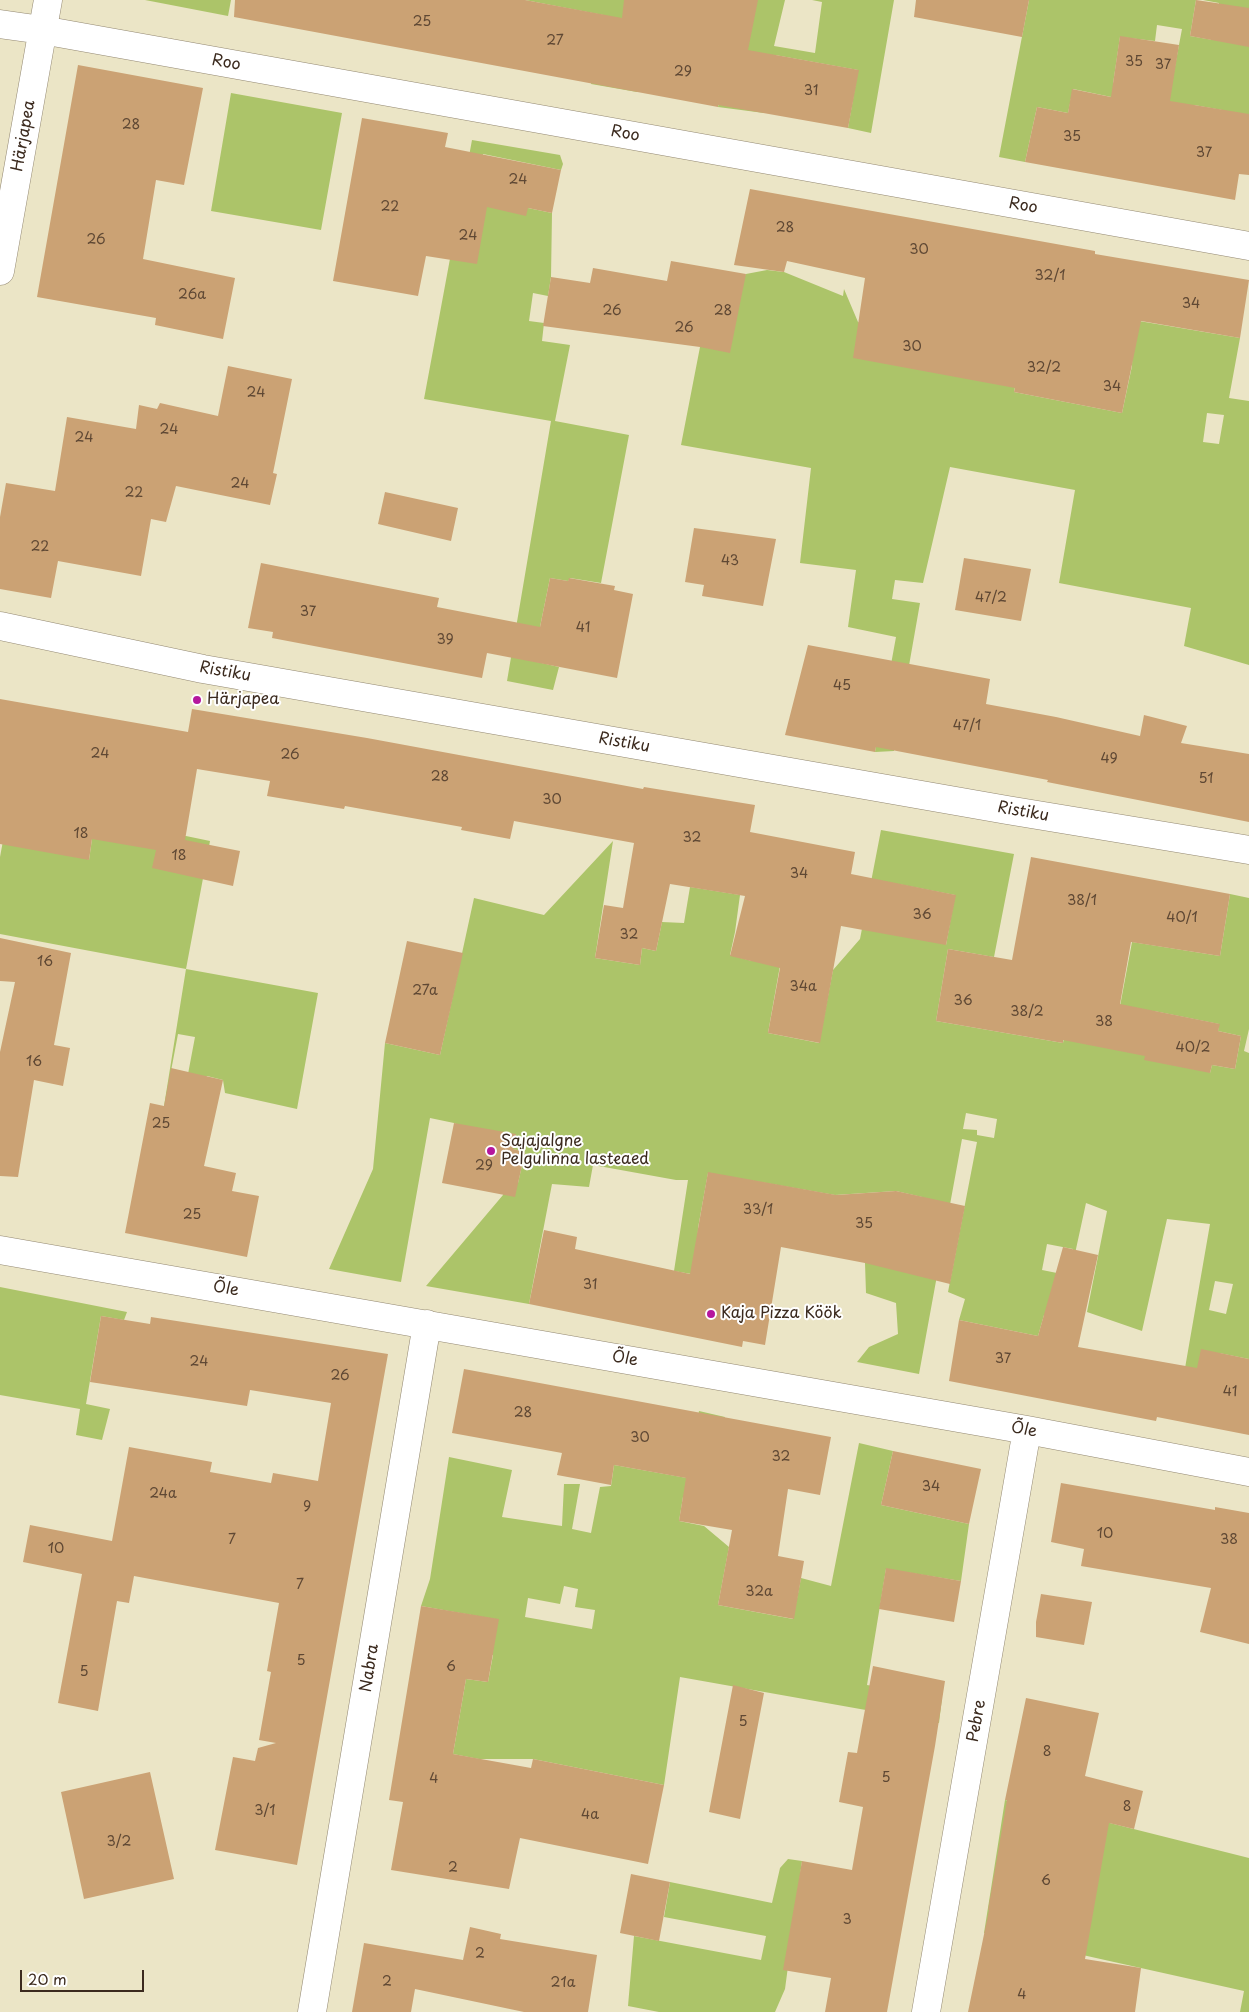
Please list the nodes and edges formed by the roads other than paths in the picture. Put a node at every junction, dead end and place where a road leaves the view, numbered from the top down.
1 (48, 0) edge
2 (0, 24) edge
3 (42, 30) junction
4 (1249, 246) edge
5 (0, 271) edge
6 (0, 626) edge
7 (1249, 850) edge
8 (0, 1250) edge
9 (427, 1324) junction
10 (1027, 1430) junction
11 (1249, 1472) edge
12 (312, 2012) edge
13 (926, 2012) edge

1 - 3 street, Härjapea
2 - 3 street, Roo
3 - 4 street, Roo
3 - 5 street, Härjapea
6 - 7 street, Ristiku
8 - 9 street, Õle
9 - 10 street, Õle
9 - 12 street, Nabra
10 - 11 street, Õle
10 - 13 street, Pebre

